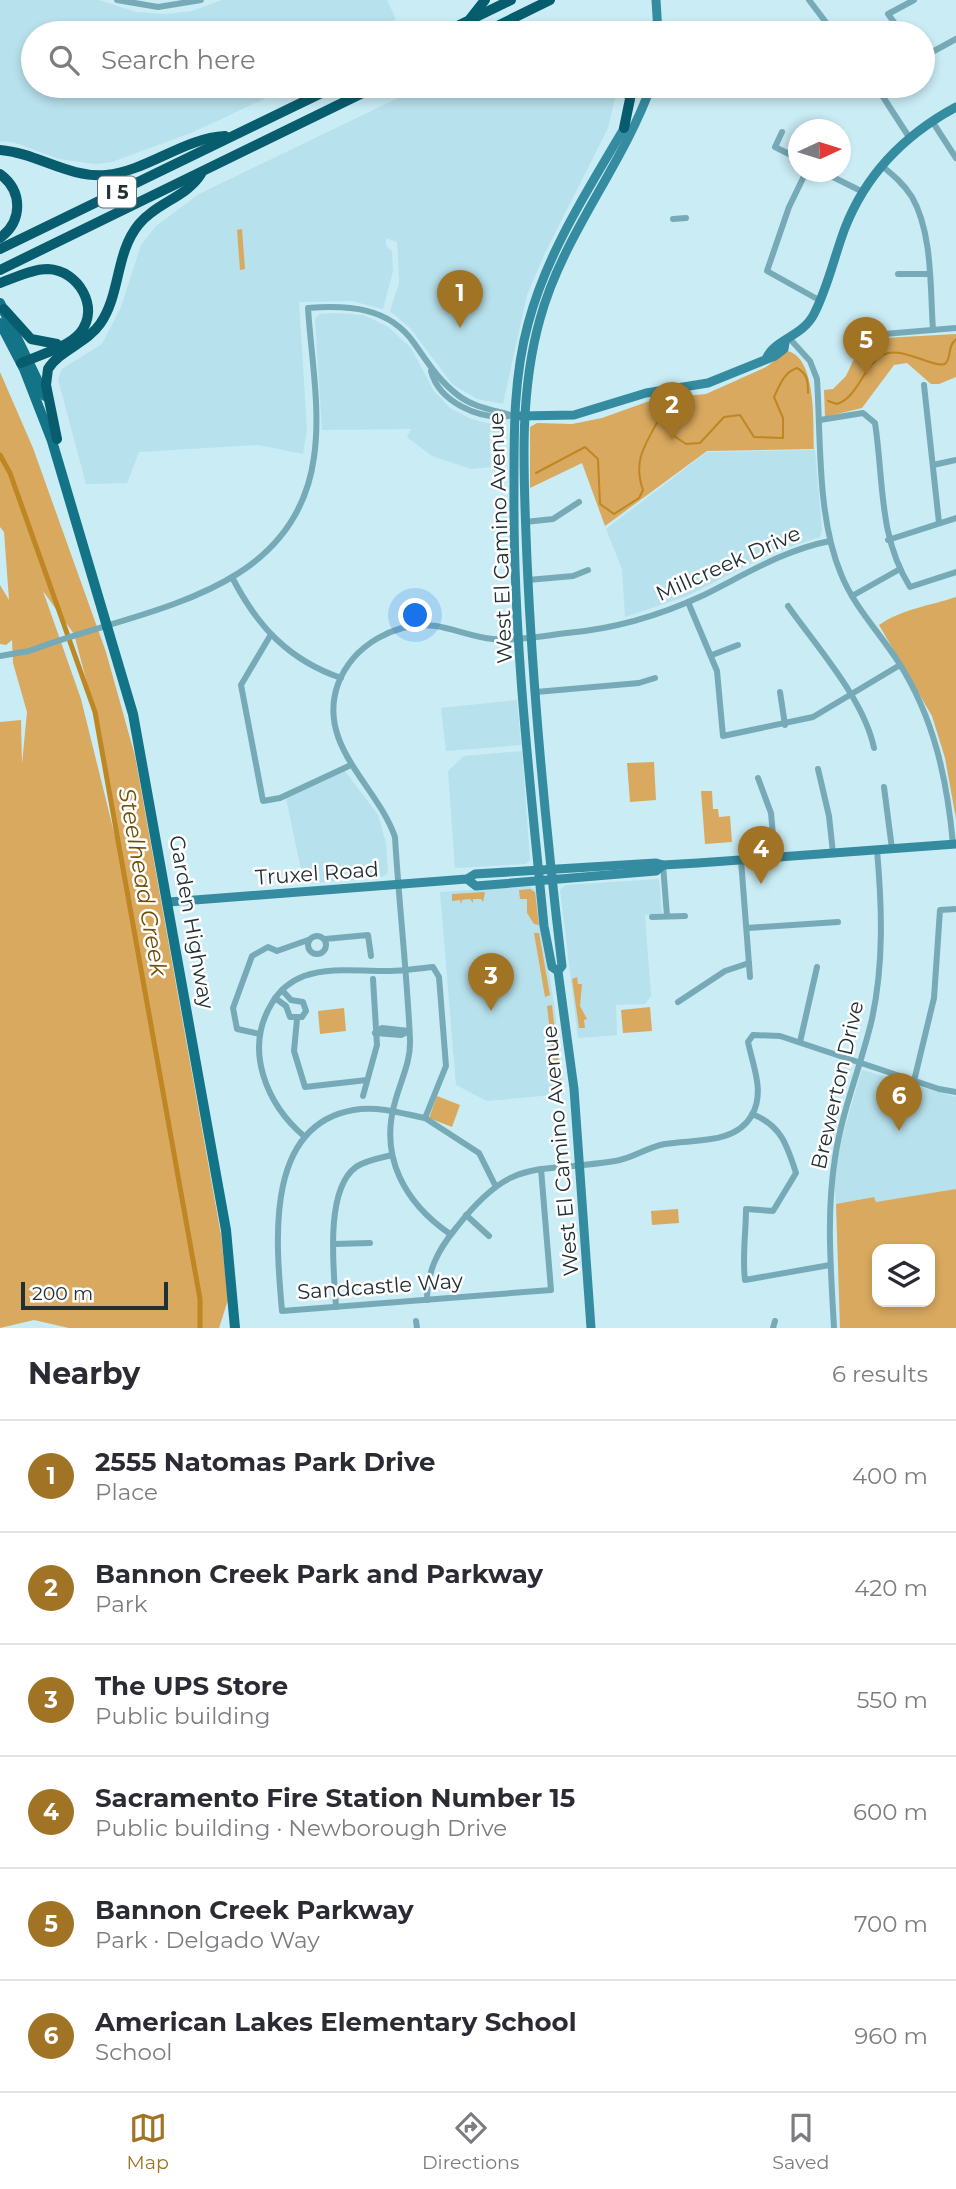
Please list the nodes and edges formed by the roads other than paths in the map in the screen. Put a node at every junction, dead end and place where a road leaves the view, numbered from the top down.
1 (117, 0) edge
2 (201, 0) edge
3 (485, 0) edge
4 (511, 0) edge
5 (551, 0) edge
6 (656, 0) edge
7 (810, 0) edge
8 (914, 0) edge
9 (468, 21) joint
10 (508, 21) edge
11 (657, 21) edge
12 (825, 21) edge
13 (893, 21) edge
14 (956, 40) edge
15 (935, 51) edge
16 (312, 98) edge
17 (353, 98) edge
18 (630, 98) edge
19 (639, 98) edge
20 (645, 98) edge
21 (884, 98) edge
22 (956, 107) edge
23 (932, 121) junction
24 (624, 128) junction
25 (782, 132) dead end
26 (234, 136) junction
27 (909, 138) junction
28 (0, 150) edge
29 (788, 154) edge
30 (956, 158) edge
31 (881, 166) junction
32 (203, 172) junction
33 (0, 174) edge
34 (801, 182) edge
35 (843, 182) edge
36 (863, 192) junction
37 (686, 218) dead end
38 (673, 219) dead end
39 (0, 237) edge
40 (0, 249) edge
41 (2, 269) edge
42 (898, 274) dead end
43 (929, 274) junction
44 (4, 282) edge
45 (818, 302) junction
46 (2, 306) edge
47 (0, 323) edge
48 (956, 328) edge
49 (933, 330) junction
50 (790, 339) junction
51 (869, 339) dead end
52 (65, 348) junction
53 (27, 364) junction
54 (925, 386) dead end
55 (514, 416) junction
56 (524, 416) junction
57 (820, 420) junction
58 (57, 439) junction
59 (956, 460) edge
60 (933, 465) junction
61 (579, 502) dead end
62 (956, 518) edge
63 (525, 522) junction
64 (939, 523) junction
65 (78, 529) junction
66 (888, 540) junction
67 (830, 541) junction
68 (900, 569) junction
69 (588, 570) dead end
70 (956, 572) edge
71 (233, 579) junction
72 (528, 580) junction
73 (852, 596) junction
74 (688, 602) junction
75 (788, 607) dead end
76 (107, 624) junction
77 (270, 636) junction
78 (530, 636) junction
79 (519, 638) junction
80 (738, 645) dead end
81 (712, 655) junction
82 (0, 656) edge
83 (900, 665) junction
84 (341, 678) junction
85 (655, 678) dead end
86 (536, 692) junction
87 (780, 692) dead end
88 (849, 696) junction
89 (785, 725) junction
90 (874, 748) dead end
91 (351, 765) junction
92 (818, 769) dead end
93 (758, 778) dead end
94 (884, 787) dead end
95 (954, 844) edge
96 (892, 849) junction
97 (877, 850) junction
98 (833, 853) junction
99 (775, 857) junction
100 (741, 860) junction
101 (659, 864) junction
102 (551, 869) junction
103 (539, 870) junction
104 (467, 879) junction
105 (552, 881) junction
106 (540, 882) junction
107 (397, 884) junction
108 (169, 902) junction
109 (956, 909) edge
110 (667, 916) junction
111 (685, 916) dead end
112 (652, 917) dead end
113 (838, 922) dead end
114 (747, 928) junction
115 (325, 939) junction
116 (308, 940) junction
117 (320, 954) junction
118 (371, 956) dead end
119 (749, 963) junction
120 (817, 967) dead end
121 (404, 970) junction
122 (558, 971) junction
123 (322, 972) junction
124 (750, 977) dead end
125 (373, 979) dead end
126 (282, 990) junction
127 (275, 998) junction
128 (678, 1002) dead end
129 (297, 1019) junction
130 (409, 1031) junction
131 (375, 1033) junction
132 (260, 1034) junction
133 (800, 1042) junction
134 (859, 1062) junction
135 (367, 1080) junction
136 (914, 1081) junction
137 (956, 1092) edge
138 (363, 1096) dead end
139 (392, 1111) junction
140 (752, 1114) junction
141 (425, 1118) junction
142 (305, 1137) junction
143 (392, 1156) junction
144 (580, 1165) junction
145 (541, 1168) junction
146 (495, 1185) junction
147 (466, 1215) junction
148 (450, 1234) junction
149 (489, 1236) dead end
150 (370, 1243) dead end
151 (334, 1244) junction
152 (830, 1265) junction
153 (427, 1300) junction
154 (336, 1307) junction
155 (235, 1328) edge
156 (592, 1328) edge
157 (834, 1328) edge

1 - 2 street
3 - 9 highway
4 - 9 highway
5 - 10 highway
6 - 11 main road
7 - 12 street
8 - 13 street
14 - 15 street
16 - 26 highway, I 5
17 - 32 highway, I 5
18 - 24 highway
19 - 24 main road, West El Camino Avenue
20 - 56 main road, West El Camino Avenue
21 - 27 street
22 - 23 main road
23 - 27 main road
23 - 30 street
24 - 55 main road, West El Camino Avenue
25 - 29 street
26 - 28 highway
26 - 40 highway, I 5
27 - 31 main road
31 - 36 main road
31 - 43 street
32 - 41 highway, I 5
32 - 52 highway
33 - 39 highway
34 - 45 street
35 - 36 street
36 - 45 main road
37 - 38 street
42 - 43 street
43 - 49 street
44 - 52 highway
45 - 50 main road
46 - 52 highway
46 - 53 main road, Garden Highway
47 - 53 main road, Garden Highway
48 - 49 street
49 - 51 street
50 - 56 main road
50 - 57 street
52 - 53 highway
52 - 58 highway
53 - 58 main road, Garden Highway
53 - 65 main road, Garden Highway
54 - 60 street
55 - 56 main road
55 - 71 street
55 - 79 main road, West El Camino Avenue
56 - 63 main road, West El Camino Avenue
57 - 66 street
57 - 67 street
58 - 65 main road, Garden Highway
59 - 60 street
60 - 64 street
61 - 63 street
62 - 64 street
63 - 72 main road, West El Camino Avenue
64 - 66 street
65 - 76 main road, Garden Highway
66 - 68 street
67 - 73 street
67 - 74 street, Millcreek Drive
68 - 70 street
68 - 73 street
69 - 72 street
71 - 76 street
71 - 77 street
72 - 78 main road, West El Camino Avenue
73 - 83 street
74 - 78 street, Millcreek Drive
74 - 81 street
75 - 88 street
76 - 82 street
76 - 108 main road, Garden Highway
77 - 84 street
77 - 91 street
78 - 79 street, Millcreek Drive
78 - 86 main road, West El Camino Avenue
79 - 84 street, Millcreek Drive
79 - 103 main road, West El Camino Avenue
80 - 81 street
81 - 89 street
83 - 88 street
83 - 95 street
84 - 91 street, Millcreek Drive
85 - 86 street
86 - 102 main road, West El Camino Avenue
87 - 89 street
88 - 89 street
88 - 90 street
91 - 107 street, Millcreek Drive
92 - 98 street
93 - 99 street
94 - 96 street
95 - 96 main road, Truxel Road
96 - 97 main road, Truxel Road
97 - 98 main road, Truxel Road
97 - 134 street, Brewerton Drive
98 - 99 main road, Truxel Road
99 - 100 main road, Truxel Road
100 - 101 main road, Truxel Road
100 - 114 street
101 - 102 main road, Truxel Road
101 - 105 main road, Truxel Road
101 - 110 street
102 - 103 main road, Truxel Road
102 - 105 main road, West El Camino Avenue
103 - 104 main road, Truxel Road
103 - 106 main road, West El Camino Avenue
104 - 106 main road, Truxel Road
104 - 107 main road, Truxel Road
105 - 106 main road, Truxel Road
105 - 122 main road, West El Camino Avenue
106 - 122 main road, West El Camino Avenue
107 - 108 main road, Truxel Road
107 - 121 street, Millcreek Drive
108 - 155 main road, Garden Highway
109 - 136 street
110 - 111 street
110 - 112 street
113 - 114 street
114 - 119 street
115 - 116 street
115 - 117 street
115 - 118 street
116 - 117 street
116 - 132 street
117 - 123 street
119 - 124 street
119 - 128 street
120 - 133 street
121 - 123 street
121 - 130 street, Millcreek Drive
121 - 141 street
122 - 144 main road, West El Camino Avenue
123 - 126 street
125 - 131 street
126 - 127 street
126 - 129 street
127 - 129 street
127 - 132 street
129 - 135 street
130 - 131 street
130 - 139 street, Millcreek Drive
131 - 135 street
132 - 142 street
133 - 134 street
133 - 140 street
134 - 136 street
134 - 152 street, Brewerton Drive
135 - 138 street
136 - 137 street
139 - 141 street, Sandcastle Way
139 - 142 street, Sandcastle Way
139 - 143 street, Millcreek Drive
140 - 144 street
140 - 152 street
141 - 146 street
142 - 154 street, Sandcastle Way
143 - 148 street
143 - 151 street
144 - 145 street
144 - 156 main road, West El Camino Avenue
145 - 146 street
145 - 153 street, Sandcastle Way
146 - 147 street
147 - 148 street
147 - 149 street
148 - 153 street
150 - 151 street
151 - 154 street
152 - 157 street, Brewerton Drive
153 - 154 street, Sandcastle Way

